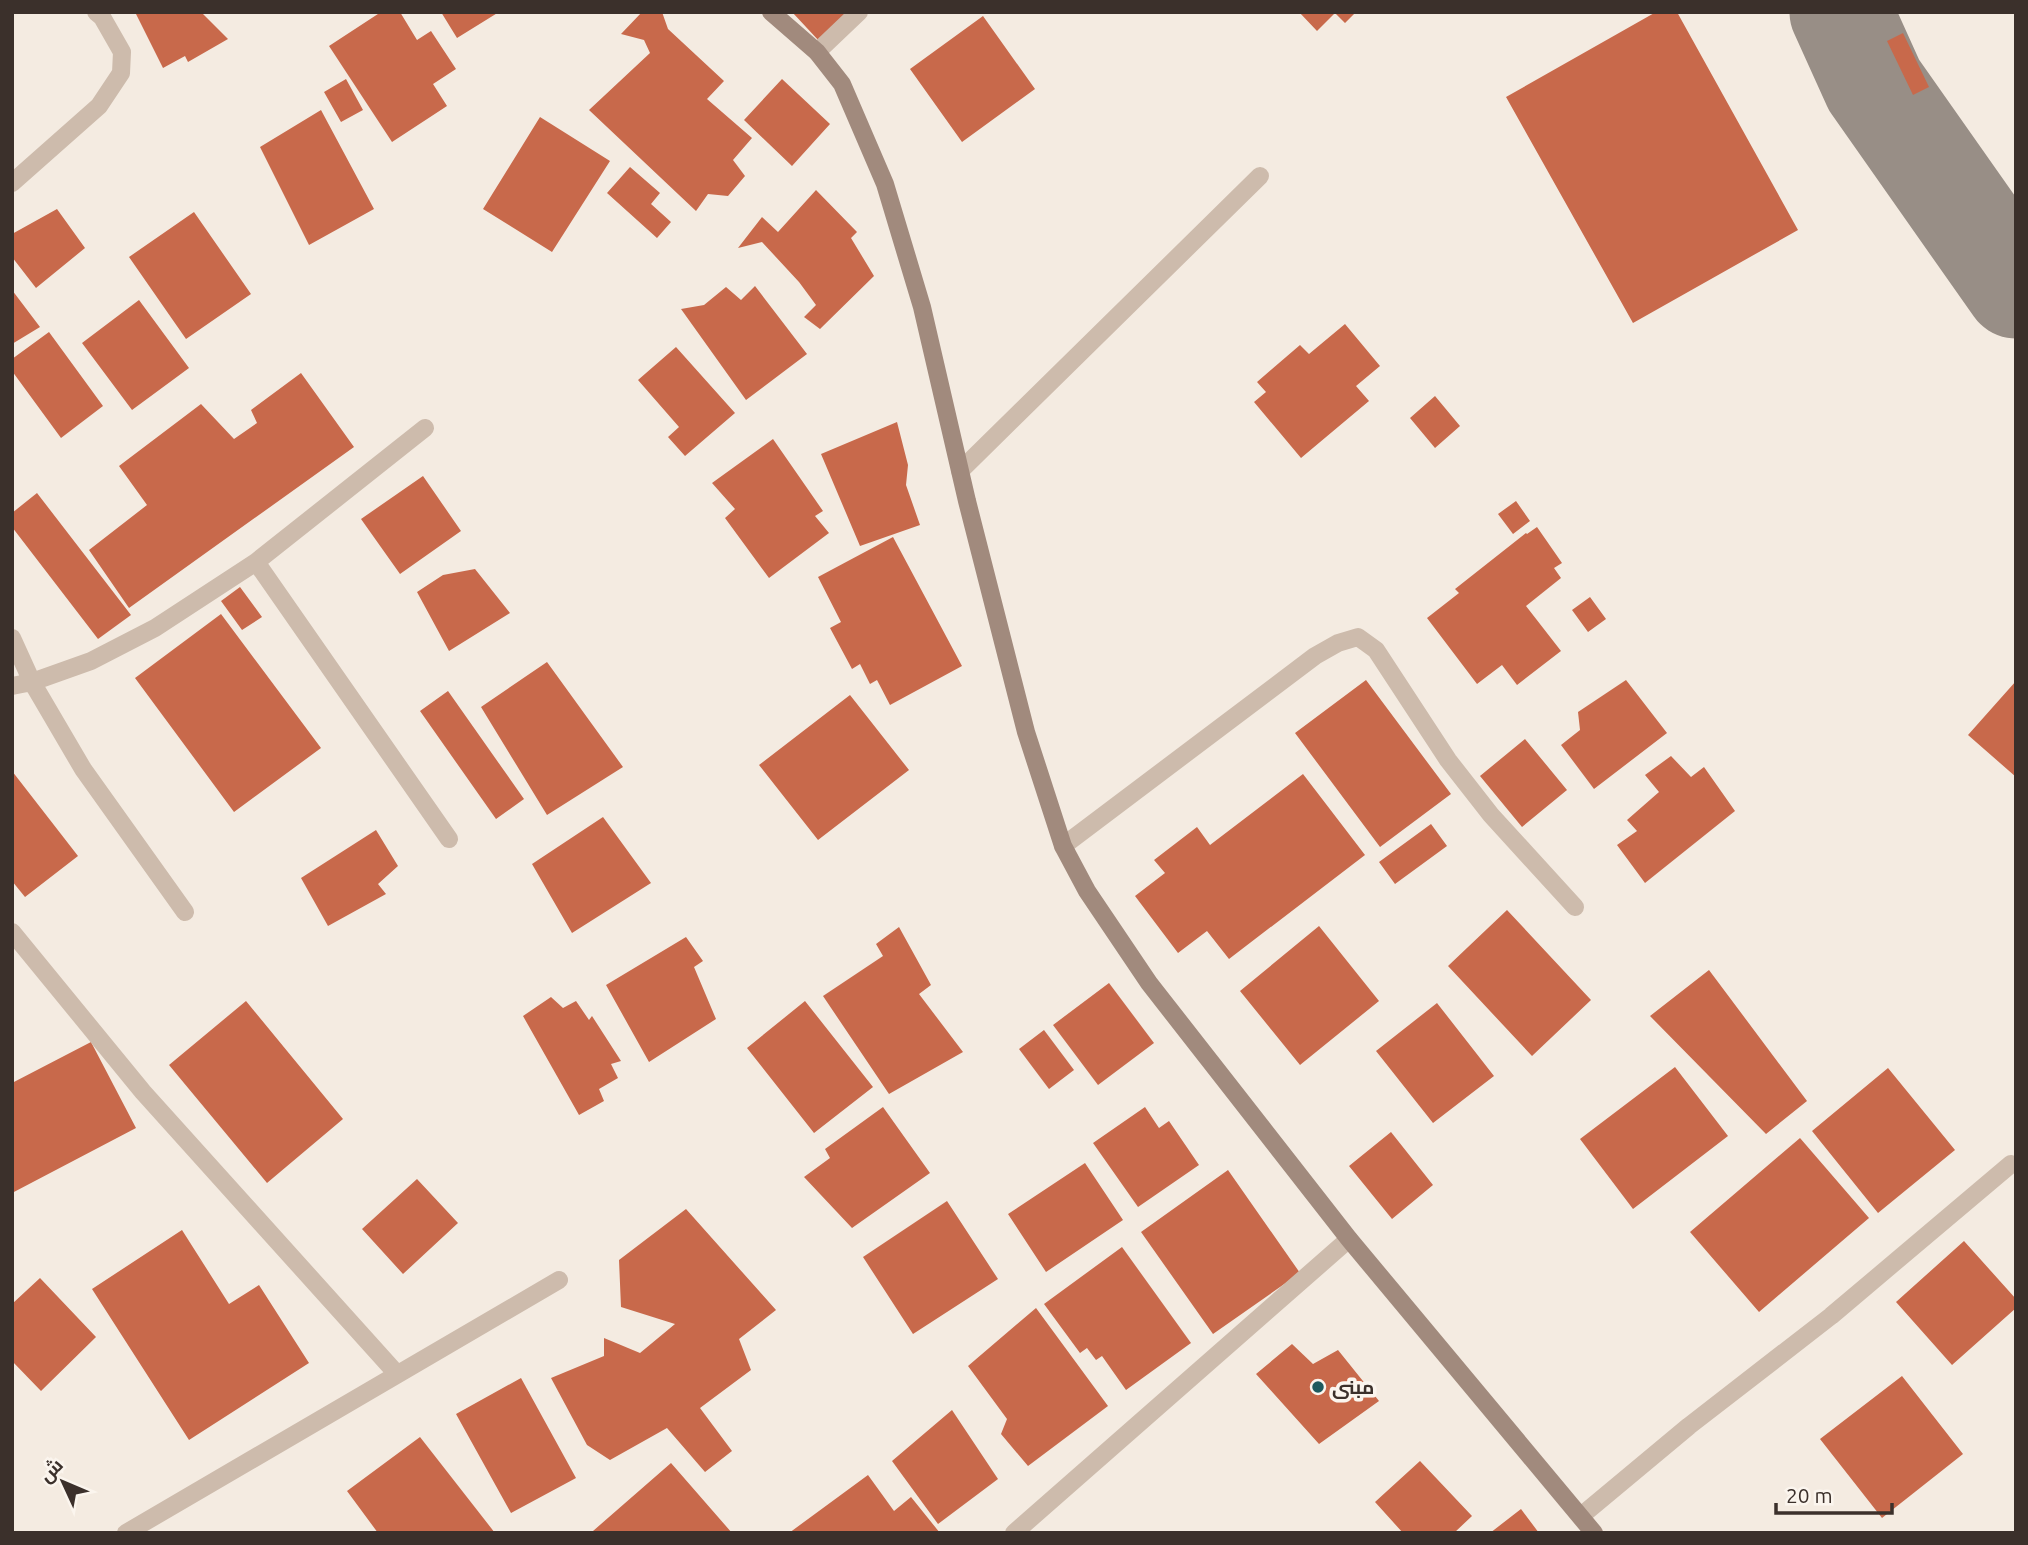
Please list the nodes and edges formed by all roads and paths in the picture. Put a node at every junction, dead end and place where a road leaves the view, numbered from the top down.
1 (96, 12) edge
2 (771, 12) edge
3 (859, 12) edge
4 (817, 52) junction
5 (1260, 176) dead end
6 (12, 183) edge
7 (425, 428) dead end
8 (960, 471) junction
9 (256, 562) junction
10 (12, 638) edge
11 (32, 682) junction
12 (12, 686) edge
13 (449, 839) dead end
14 (1063, 846) junction
15 (1575, 907) dead end
16 (185, 912) dead end
17 (12, 932) edge
18 (2011, 1164) dead end
19 (1349, 1239) junction
20 (559, 1280) dead end
21 (397, 1374) junction
22 (1581, 1516) junction
23 (126, 1533) edge
24 (1014, 1533) edge
25 (1594, 1533) edge

1 - 6 street
2 - 4 main road
3 - 4 street
4 - 8 main road
5 - 8 street
7 - 9 street
8 - 14 main road
9 - 11 street
9 - 13 street
10 - 11 street
11 - 12 street
11 - 16 street
14 - 15 street
14 - 19 main road
17 - 21 street
18 - 22 street
19 - 22 main road
19 - 24 street
20 - 21 street
21 - 23 street
22 - 25 main road

